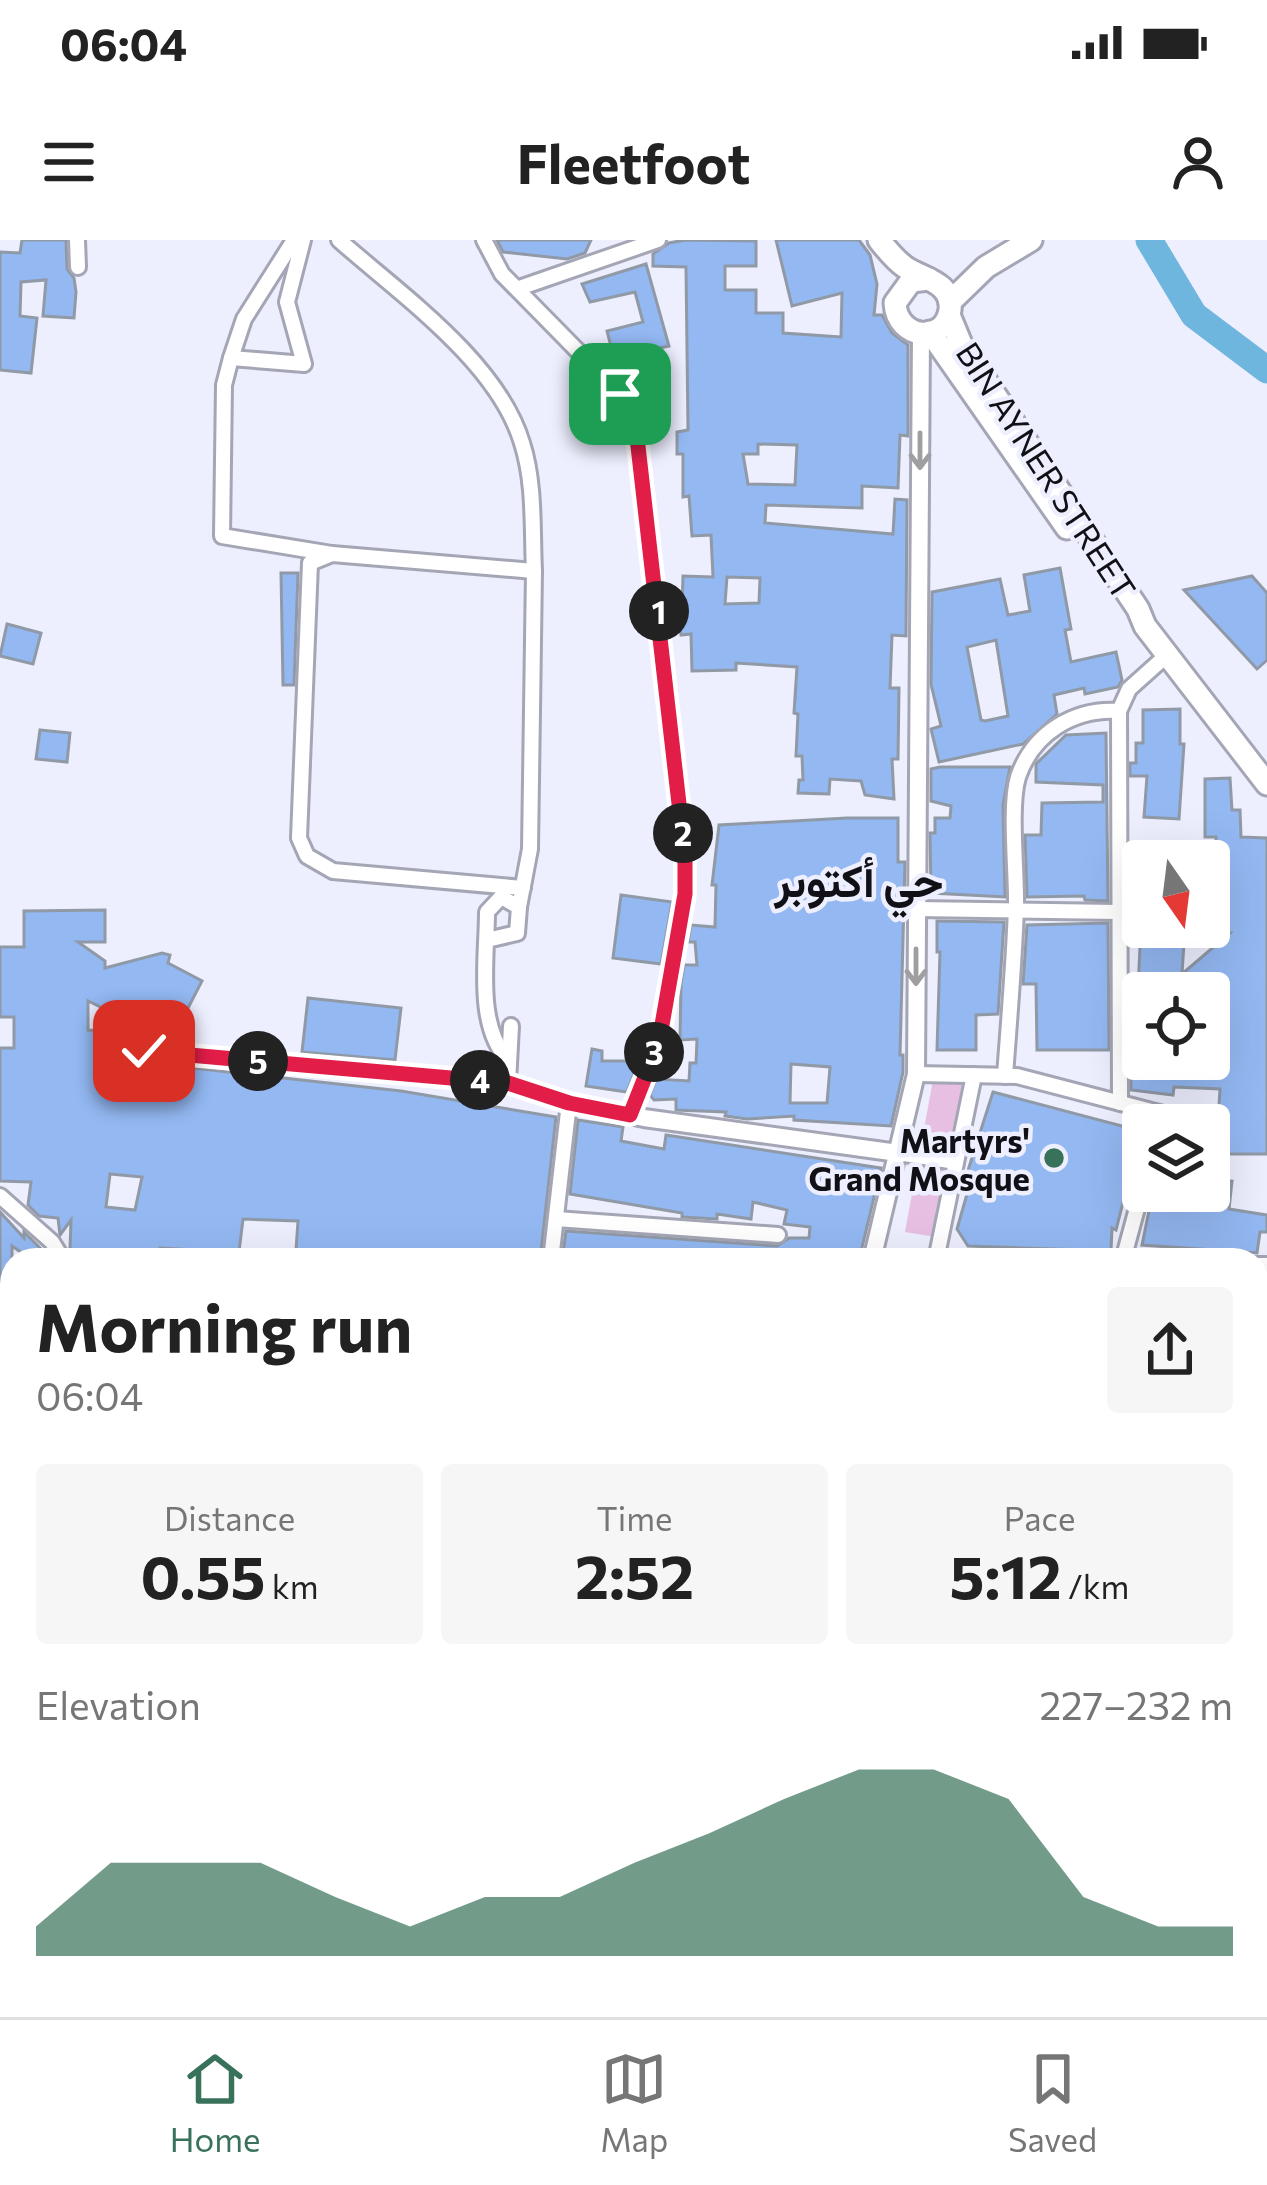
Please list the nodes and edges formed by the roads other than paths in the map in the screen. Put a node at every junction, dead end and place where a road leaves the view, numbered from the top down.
1 (77, 240) edge
2 (298, 240) edge
3 (339, 240) edge
4 (484, 240) edge
5 (658, 240) edge
6 (876, 240) edge
7 (1031, 240) edge
8 (616, 246) edge
9 (993, 263) junction
10 (78, 267) dead end
11 (932, 281) junction
12 (519, 288) junction
13 (895, 302) junction
14 (949, 308) junction
15 (926, 333) junction
16 (231, 358) junction
17 (332, 554) junction
18 (534, 571) junction
19 (1144, 626) junction
20 (1167, 655) junction
21 (1119, 712) junction
22 (1267, 784) edge
23 (523, 888) junction
24 (519, 907) junction
25 (917, 909) junction
26 (1016, 910) junction
27 (1118, 912) junction
28 (487, 940) junction
29 (511, 1026) dead end
30 (144, 1051) dead end
31 (509, 1061) junction
32 (916, 1074) junction
33 (974, 1076) junction
34 (1005, 1076) junction
35 (508, 1083) junction
36 (569, 1103) junction
37 (1120, 1103) junction
38 (1124, 1104) edge
39 (630, 1115) junction
40 (898, 1153) junction
41 (956, 1162) junction
42 (0, 1196) edge
43 (1136, 1212) edge
44 (556, 1220) junction
45 (778, 1235) dead end
46 (56, 1248) edge
47 (552, 1248) edge
48 (875, 1248) edge
49 (938, 1248) edge
50 (1126, 1248) edge

1 - 10 street
2 - 16 street
2 - 16 street
3 - 18 street
4 - 12 street
5 - 8 street
6 - 11 highway
6 - 13 highway
7 - 9 highway
8 - 12 street
9 - 11 highway
9 - 14 highway
11 - 13 highway
11 - 14 highway
12 - 39 street
13 - 15 highway
14 - 15 highway
14 - 19 highway, BIN AYNER STREET
15 - 19 highway, BIN AYNER STREET
15 -> 25 street
16 - 17 street
17 - 18 street
17 - 23 street
18 - 23 street
19 - 20 highway, BIN AYNER STREET
20 - 21 street
20 - 22 highway, BIN AYNER STREET
21 - 26 street
21 - 27 street
23 - 24 street
24 - 28 street
24 - 28 street
25 - 26 street
25 -> 32 street
26 - 27 street
26 - 34 street
27 - 37 street
28 - 31 street
29 - 31 street
30 - 35 street
31 - 35 street
32 - 33 street
32 - 40 street
33 - 34 street
33 - 41 street
34 - 37 street
35 - 36 street
36 - 39 street
36 - 44 street
37 - 38 street
39 - 40 street
40 - 41 street
40 - 48 street
41 - 49 street
42 - 46 street
43 - 50 street
44 - 45 street
44 - 47 street

